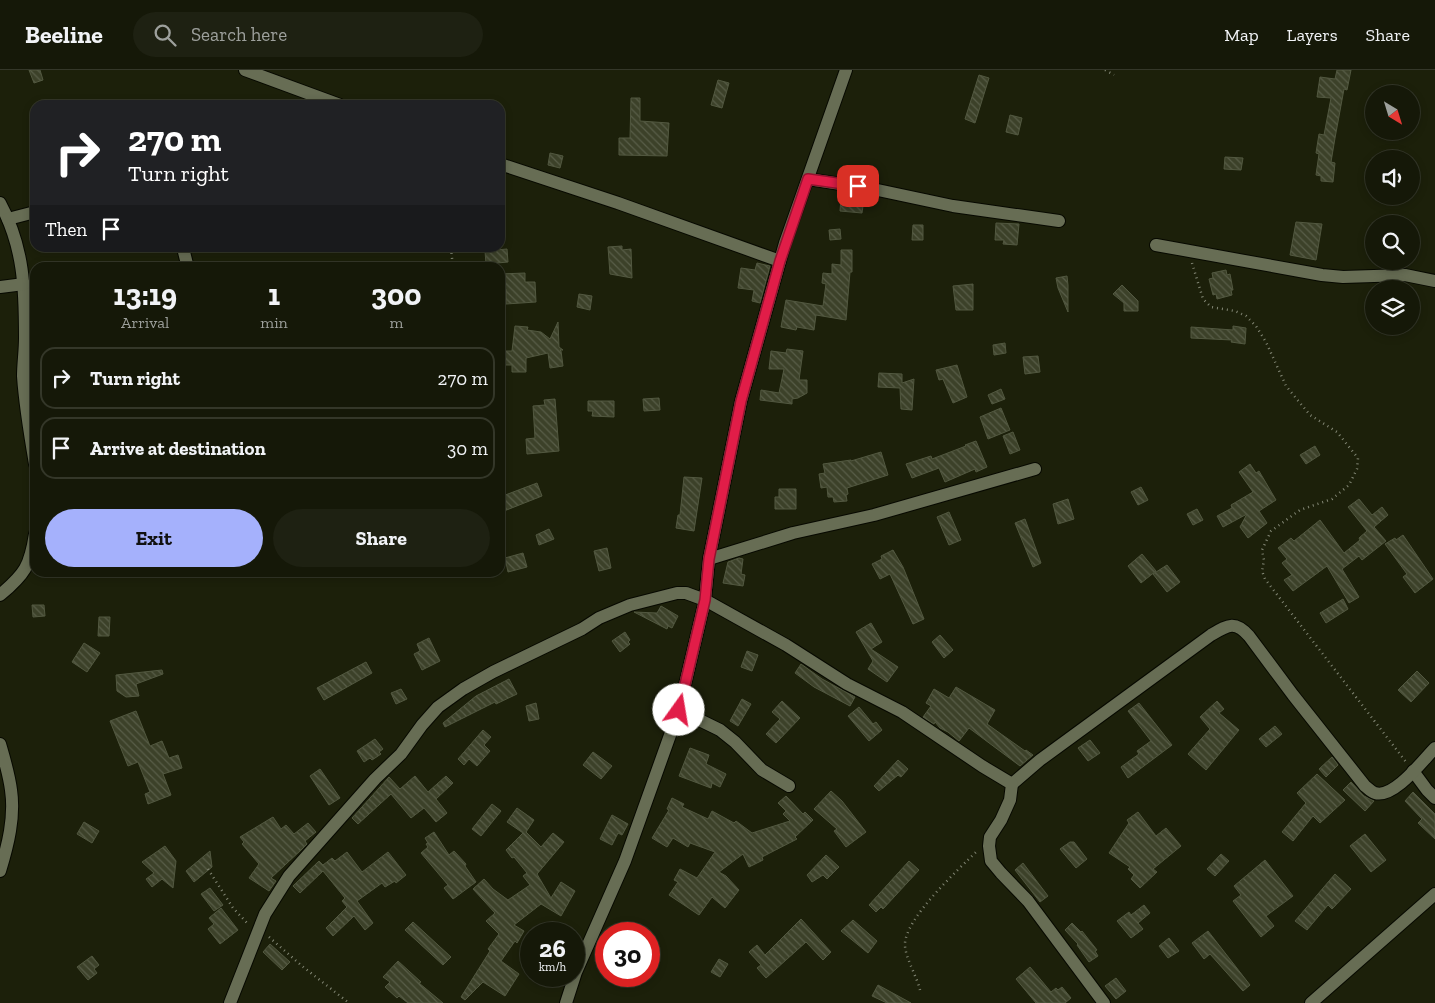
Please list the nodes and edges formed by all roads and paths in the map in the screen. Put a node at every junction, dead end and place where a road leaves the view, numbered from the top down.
1 (245, 70) edge
2 (846, 70) edge
3 (1104, 70) edge
4 (1114, 75) dead end
5 (326, 100) edge
6 (505, 166) edge
7 (808, 179) junction
8 (0, 203) edge
9 (30, 213) edge
10 (8, 219) junction
11 (1060, 221) dead end
12 (1156, 245) dead end
13 (1189, 251) junction
14 (780, 261) junction
15 (1435, 281) edge
16 (24, 284) junction
17 (0, 287) edge
18 (30, 435) edge
19 (1035, 469) dead end
20 (30, 558) edge
21 (709, 559) junction
22 (0, 595) edge
23 (705, 600) junction
24 (679, 710) junction
25 (0, 744) edge
26 (1435, 748) edge
27 (1413, 771) junction
28 (1012, 784) junction
29 (789, 786) dead end
30 (1435, 798) edge
31 (990, 837) junction
32 (208, 869) dead end
33 (0, 871) edge
34 (1435, 894) edge
35 (260, 928) junction
36 (920, 990) dead end
37 (230, 1003) edge
38 (349, 1003) edge
39 (566, 1003) edge
40 (1104, 1003) edge
41 (1311, 1003) edge

1 - 5 street
2 - 7 street
3 - 4 path
6 - 14 street
7 - 11 street
7 - 14 street
8 - 10 street
9 - 10 street
10 - 16 street
12 - 13 street
13 - 15 street
13 - 27 path
14 - 21 street
16 - 17 street
16 - 18 street
19 - 21 street
20 - 22 street
21 - 23 street
23 - 24 street
23 - 28 street
23 - 35 street
24 - 29 street
24 - 39 street
25 - 33 street
26 - 27 street
27 - 28 street
27 - 30 street
28 - 31 street
31 - 36 path
31 - 40 street
32 - 35 path
34 - 41 street
35 - 37 street
35 - 38 path

